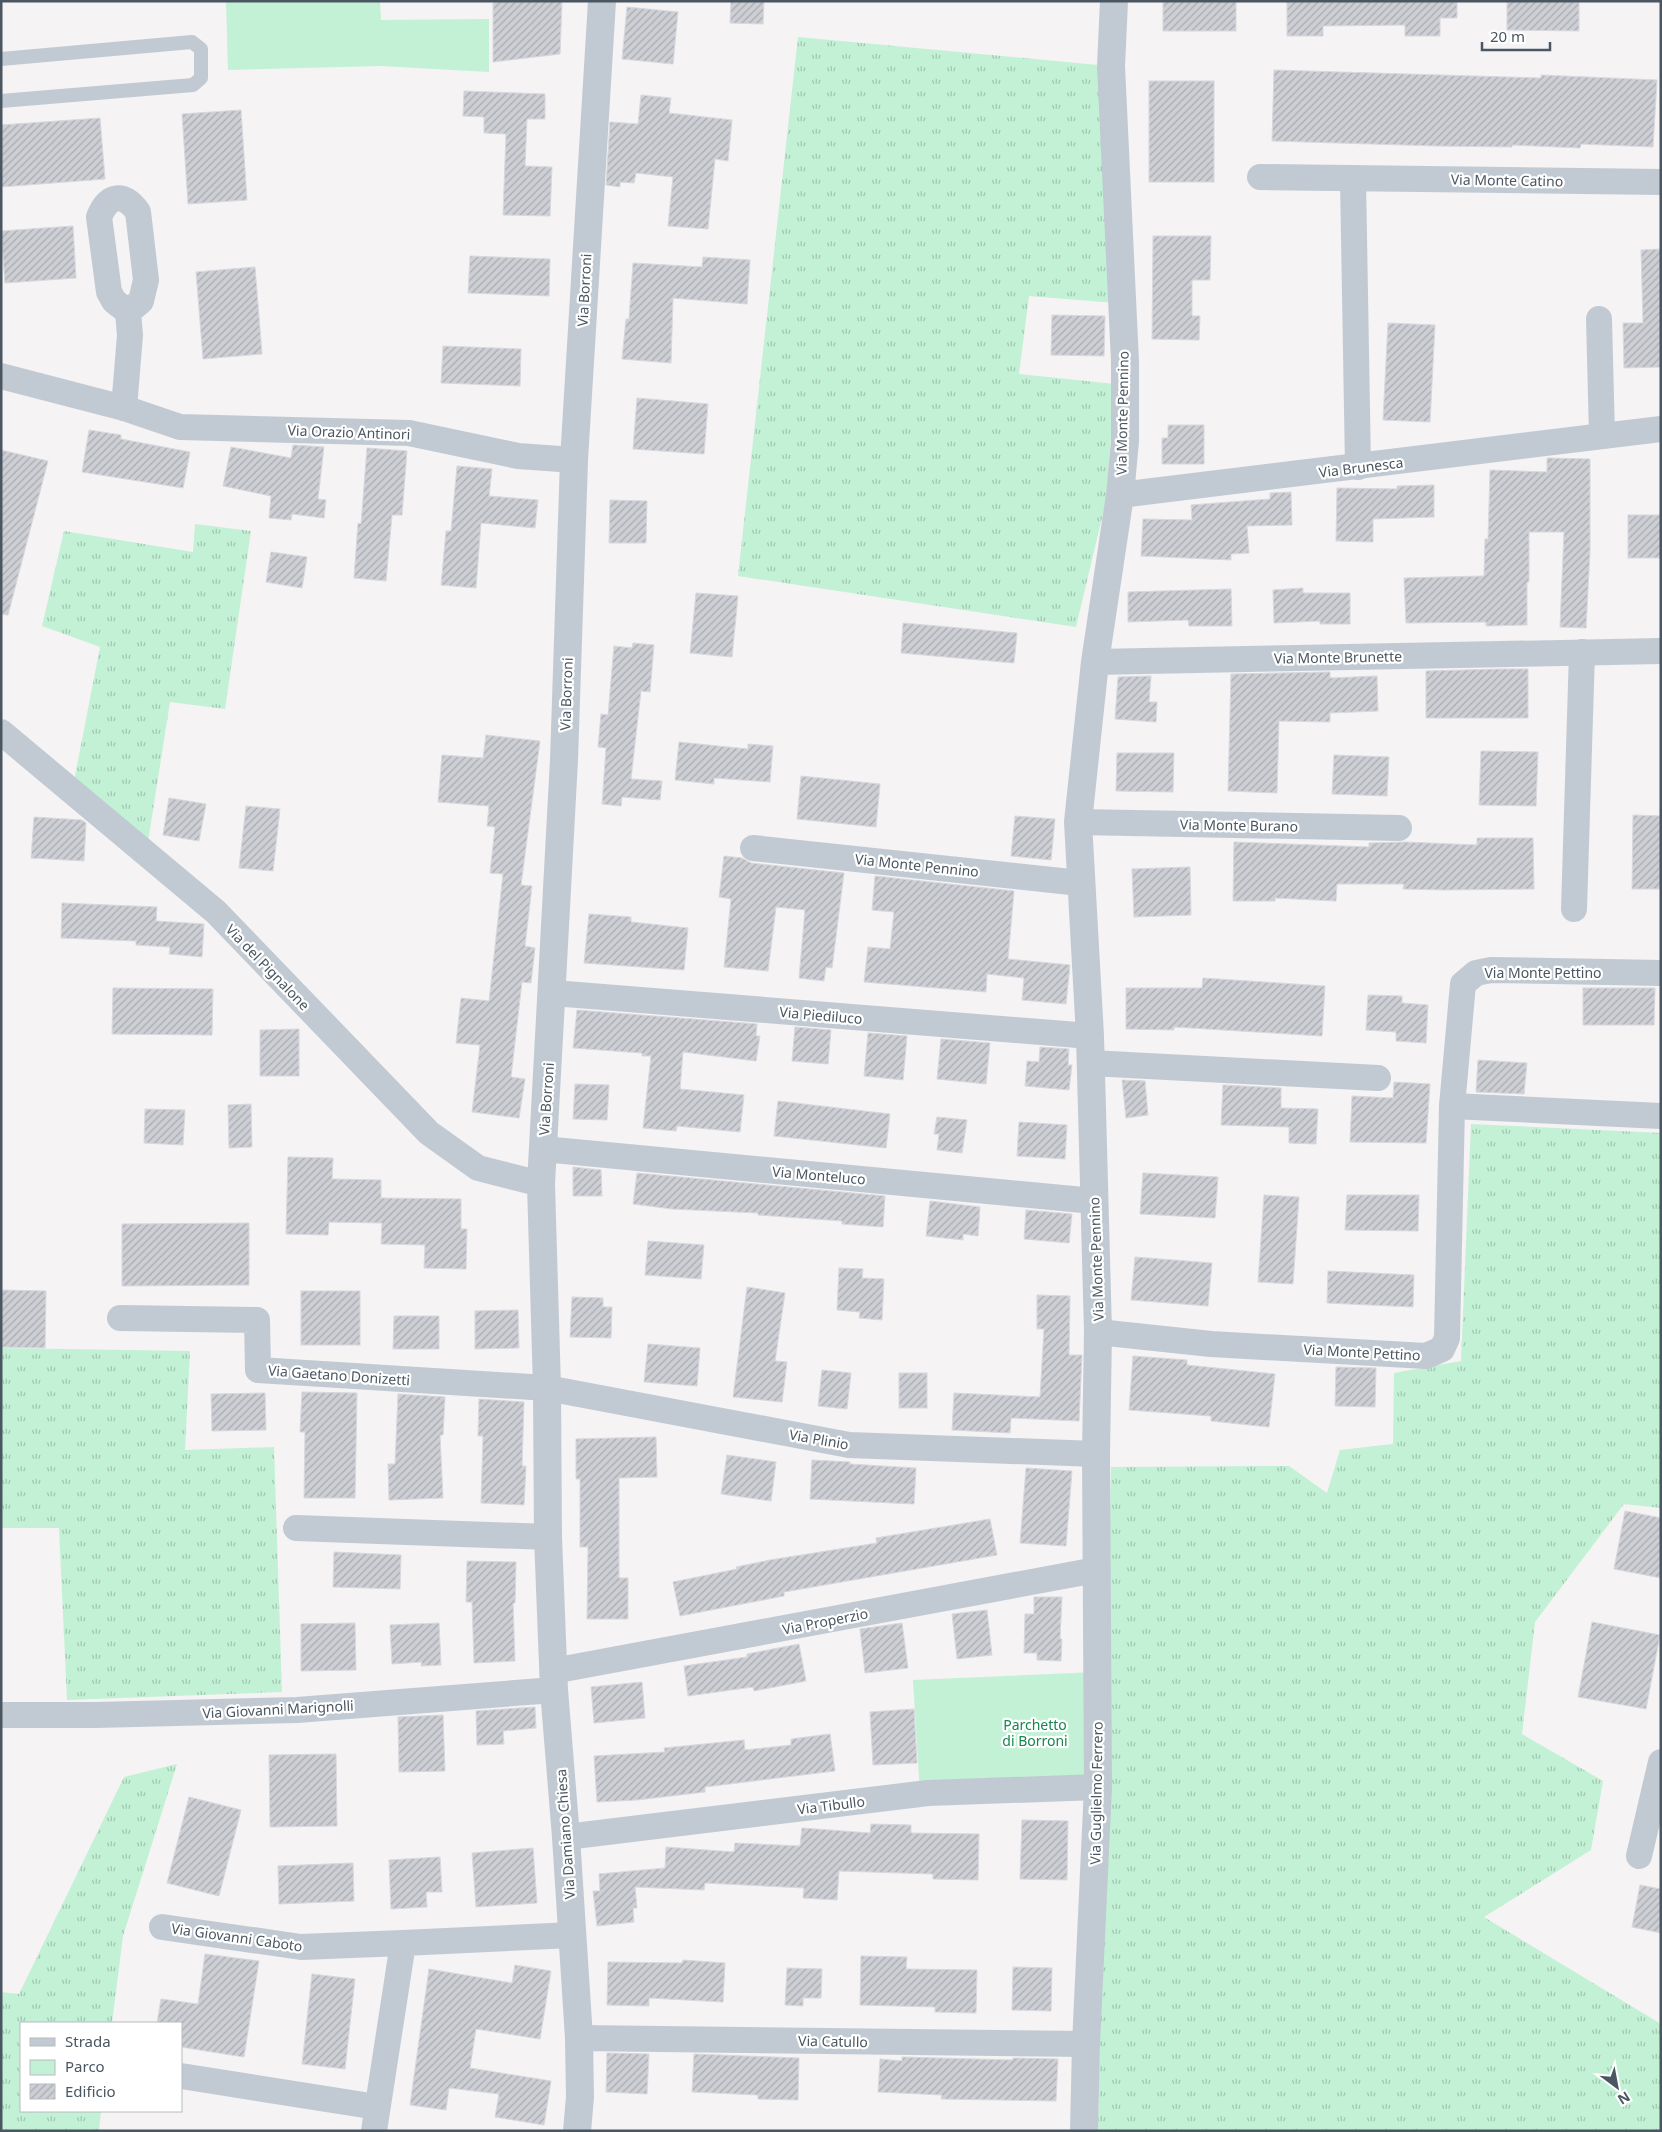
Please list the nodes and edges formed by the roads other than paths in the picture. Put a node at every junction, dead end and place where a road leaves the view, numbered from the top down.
1 (602, 1) edge
2 (1114, 1) edge
3 (1, 58) edge
4 (1, 101) edge
5 (1260, 177) dead end
6 (1352, 179) junction
7 (1661, 182) edge
8 (128, 312) dead end
9 (1599, 319) dead end
10 (1, 376) edge
11 (124, 408) junction
12 (1661, 429) edge
13 (1602, 436) junction
14 (574, 460) junction
15 (1358, 468) junction
16 (1120, 495) junction
17 (1582, 652) junction
18 (1661, 652) edge
19 (1094, 662) junction
20 (1, 732) edge
21 (1078, 822) junction
22 (1399, 828) dead end
23 (753, 848) dead end
24 (1080, 883) junction
25 (1574, 909) dead end
26 (1661, 973) edge
27 (553, 993) junction
28 (1090, 1036) junction
29 (1090, 1063) junction
30 (1378, 1078) dead end
31 (1452, 1106) junction
32 (1661, 1116) edge
33 (543, 1149) junction
34 (541, 1184) junction
35 (1094, 1201) junction
36 (120, 1318) dead end
37 (1098, 1332) junction
38 (547, 1388) junction
39 (1096, 1454) junction
40 (296, 1528) dead end
41 (548, 1537) junction
42 (1096, 1570) junction
43 (554, 1681) junction
44 (1, 1715) edge
45 (1661, 1762) edge
46 (1098, 1787) junction
47 (566, 1837) junction
48 (1639, 1856) dead end
49 (162, 1927) dead end
50 (572, 1935) junction
51 (403, 1943) junction
52 (579, 2038) junction
53 (1086, 2044) junction
54 (182, 2076) edge
55 (376, 2119) edge
56 (577, 2131) edge
57 (1084, 2131) edge

1 - 14 street, Via Borroni
2 - 16 street, Via Monte Pennino
3 - 4 lane
5 - 6 street, Via Monte Catino
6 - 7 street, Via Monte Catino
6 - 15 street
8 - 11 street
9 - 13 street
10 - 11 street, Via Orazio Antinori
11 - 14 street, Via Orazio Antinori
12 - 13 street, Via Brunesca
13 - 15 street, Via Brunesca
14 - 27 street, Via Borroni
15 - 16 street, Via Brunesca
16 - 19 street, Via Monte Pennino
17 - 18 street, Via Monte Brunette
17 - 19 street, Via Monte Brunette
17 - 25 street
19 - 21 street, Via Monte Pennino
20 - 34 street, Via del Pignalone
21 - 22 street, Via Monte Burano
21 - 24 street, Via Monte Pennino
23 - 24 street, Via Monte Pennino
24 - 28 street, Via Monte Pennino
26 - 31 street, Via Monte Pettino
27 - 28 street, Via Piediluco
27 - 33 street, Via Borroni
28 - 29 street, Via Monte Pennino
29 - 30 street
29 - 35 street, Via Monte Pennino
31 - 32 street
31 - 37 street, Via Monte Pettino
33 - 34 street, Via Borroni
33 - 35 street, Via Monteluco
34 - 38 street, Via Borroni
35 - 37 street, Via Monte Pennino
36 - 38 street, Via Gaetano Donizetti
37 - 39 street, Via Monte Pennino
38 - 39 street, Via Plinio
38 - 41 street, Via Damiano Chiesa
39 - 42 street, Via Guglielmo Ferrero
40 - 41 street
41 - 43 street, Via Damiano Chiesa
42 - 43 street, Via Properzio
42 - 46 street, Via Guglielmo Ferrero
43 - 44 street, Via Giovanni Marignolli
43 - 47 street, Via Damiano Chiesa
45 - 48 street
46 - 47 street, Via Tibullo
46 - 53 street, Via Guglielmo Ferrero
47 - 50 street, Via Damiano Chiesa
49 - 51 street, Via Giovanni Caboto
50 - 51 street, Via Giovanni Caboto
50 - 52 street, Via Damiano Chiesa
51 - 55 street
52 - 53 street, Via Catullo
52 - 56 street, Via Damiano Chiesa
53 - 57 street, Via Guglielmo Ferrero
54 - 55 street

